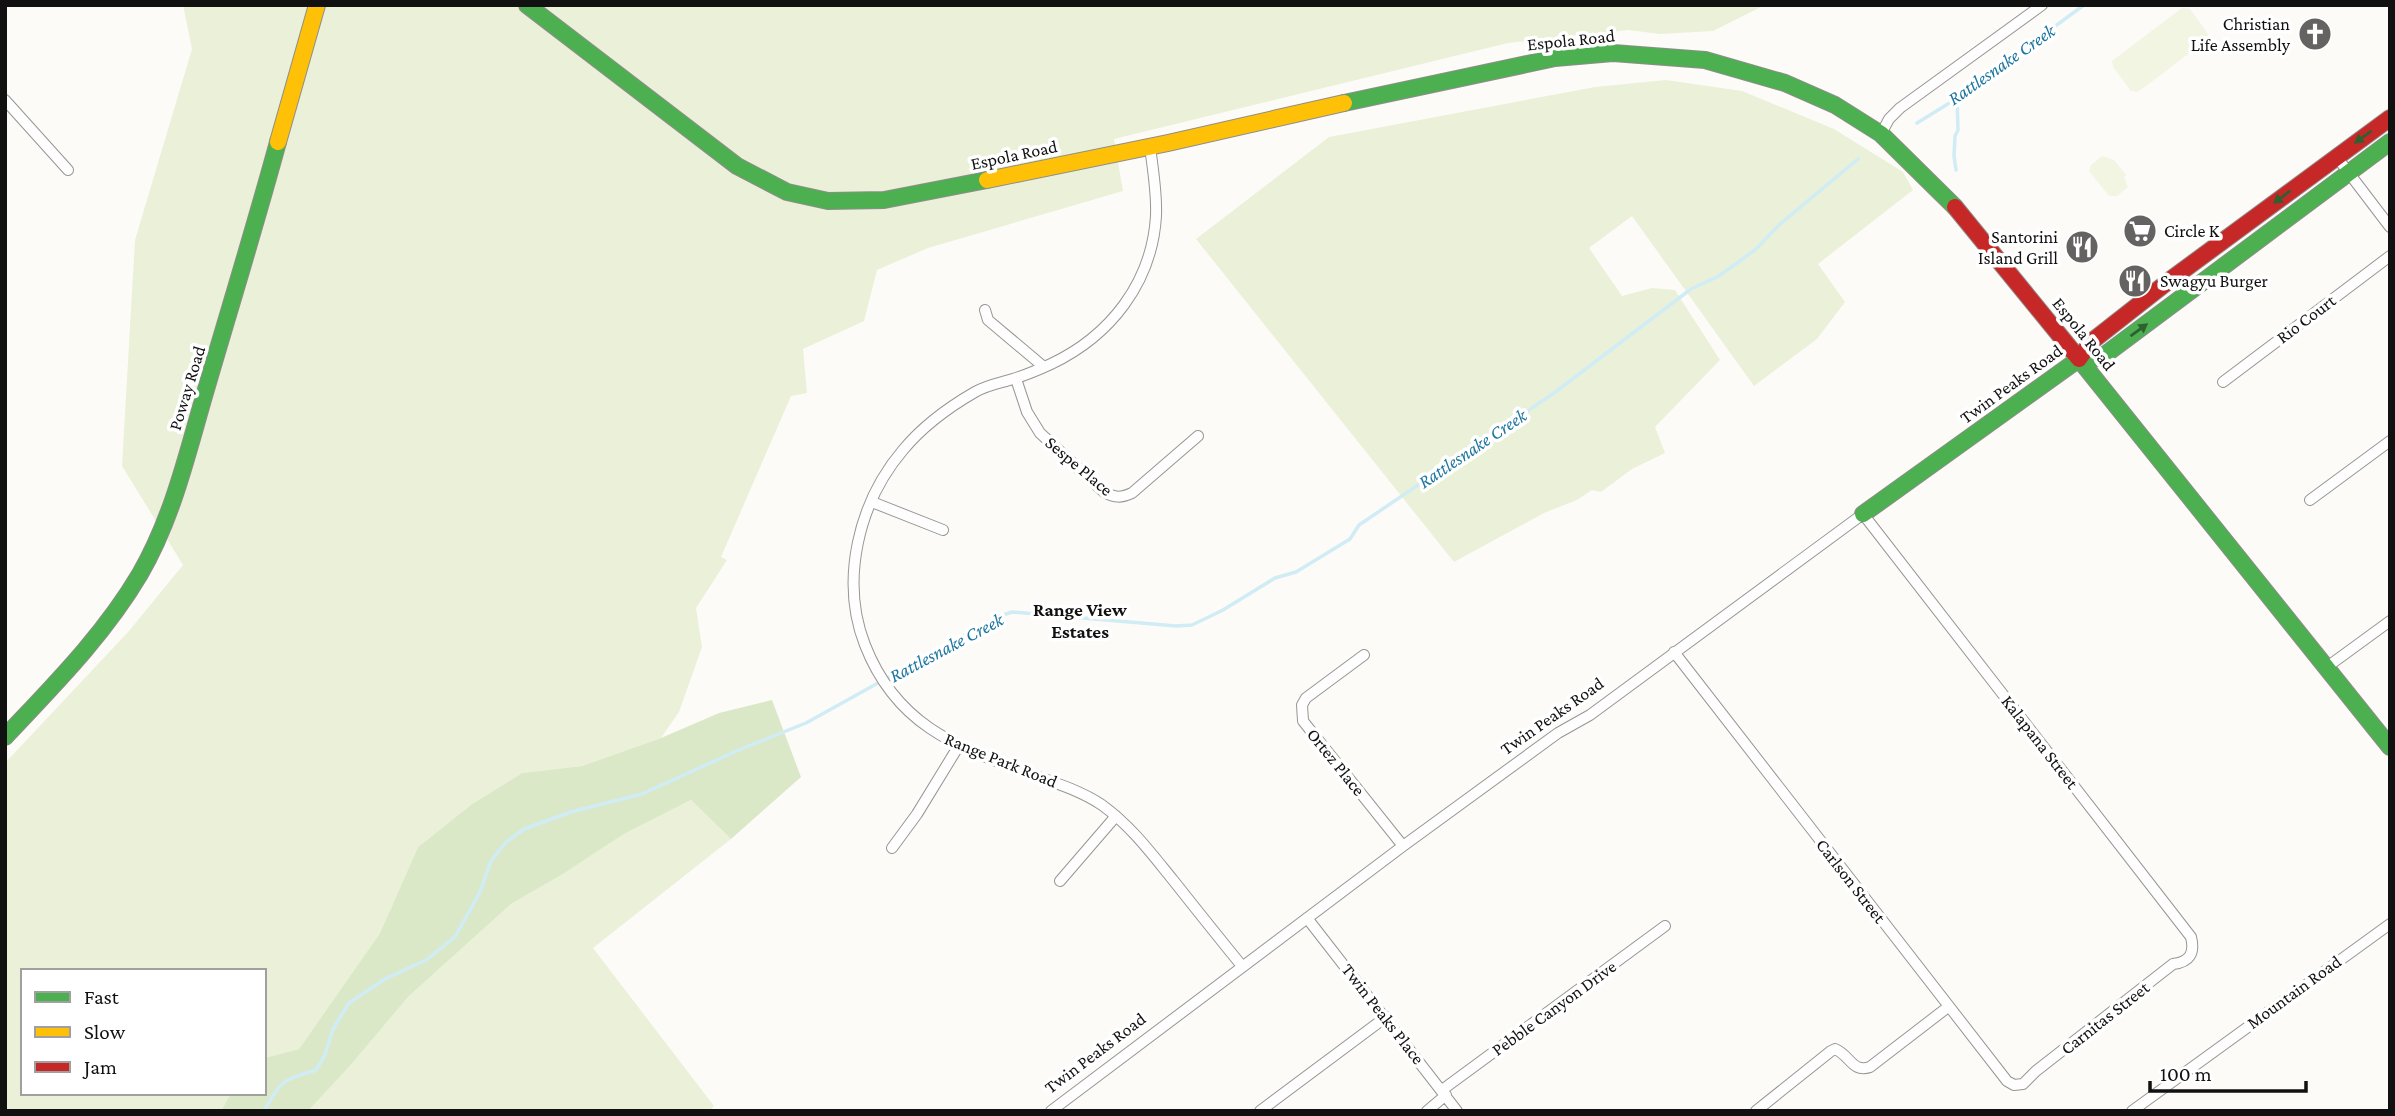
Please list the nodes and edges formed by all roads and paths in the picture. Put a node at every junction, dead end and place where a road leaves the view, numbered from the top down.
1 (317, 5) edge
2 (527, 5) edge
3 (2042, 5) edge
4 (5, 100) edge
5 (2390, 118) edge
6 (1881, 134) junction
7 (2390, 142) edge
8 (1150, 147) junction
9 (2336, 156) junction
10 (68, 170) dead end
11 (2348, 173) junction
12 (2390, 227) edge
13 (2390, 256) edge
14 (985, 310) dead end
15 (2080, 359) junction
16 (1044, 367) junction
17 (1016, 379) junction
18 (2222, 382) dead end
19 (1198, 436) dead end
20 (2390, 441) edge
21 (2310, 500) dead end
22 (872, 502) junction
23 (1863, 514) junction
24 (943, 530) dead end
25 (2390, 621) edge
26 (1674, 652) junction
27 (1364, 654) dead end
28 (2327, 667) junction
29 (5, 737) edge
30 (958, 747) junction
31 (2390, 747) edge
32 (1116, 816) junction
33 (1404, 846) junction
34 (892, 848) dead end
35 (1060, 881) dead end
36 (1307, 918) junction
37 (2390, 924) edge
38 (1665, 926) dead end
39 (2173, 964) joint
40 (1242, 967) junction
41 (1948, 1007) junction
42 (1386, 1017) junction
43 (2036, 1071) joint
44 (1444, 1093) junction
45 (1051, 1111) edge
46 (1260, 1111) edge
47 (1427, 1111) edge
48 (1457, 1111) edge
49 (1756, 1111) edge
50 (2132, 1111) edge

1 - 29 main road, Poway Road
2 - 8 main road, Espola Road
3 - 6 street
4 - 10 street
5 -> 9 main road, Twin Peaks Road
6 - 8 main road, Espola Road
6 - 15 main road, Espola Road
7 - 11 main road, Twin Peaks Road
8 - 16 street, Range Park Road
9 - 11 street
9 -> 15 main road, Twin Peaks Road
11 - 12 street
15 -> 11 main road, Twin Peaks Road
13 - 18 street, Rio Court
14 - 16 street
15 - 23 main road, Twin Peaks Road
15 - 28 main road, Espola Road
16 - 17 street, Range Park Road
17 - 19 street, Sespe Place
17 - 22 street, Range Park Road
20 - 21 street
22 - 24 street
22 - 30 street, Range Park Road
23 - 26 street, Twin Peaks Road
23 - 39 street, Kalapana Street
25 - 28 street
26 - 33 street, Twin Peaks Road
26 - 41 street, Carlson Street
27 - 33 street, Ortez Place
28 - 31 main road, Espola Road
30 - 32 street, Range Park Road
30 - 34 street
32 - 35 street
32 - 40 street, Range Park Road
33 - 36 street, Twin Peaks Road
36 - 40 street, Twin Peaks Road
36 - 42 street, Twin Peaks Place
37 - 50 street, Mountain Road
38 - 44 street, Pebble Canyon Drive
39 - 43 street, Carnitas Street
40 - 45 street, Twin Peaks Road
41 - 43 street, Carlson Street
41 - 49 street
42 - 44 street, Twin Peaks Place
42 - 46 street
44 - 47 street, Pebble Canyon Drive
44 - 48 street, Twin Peaks Place

